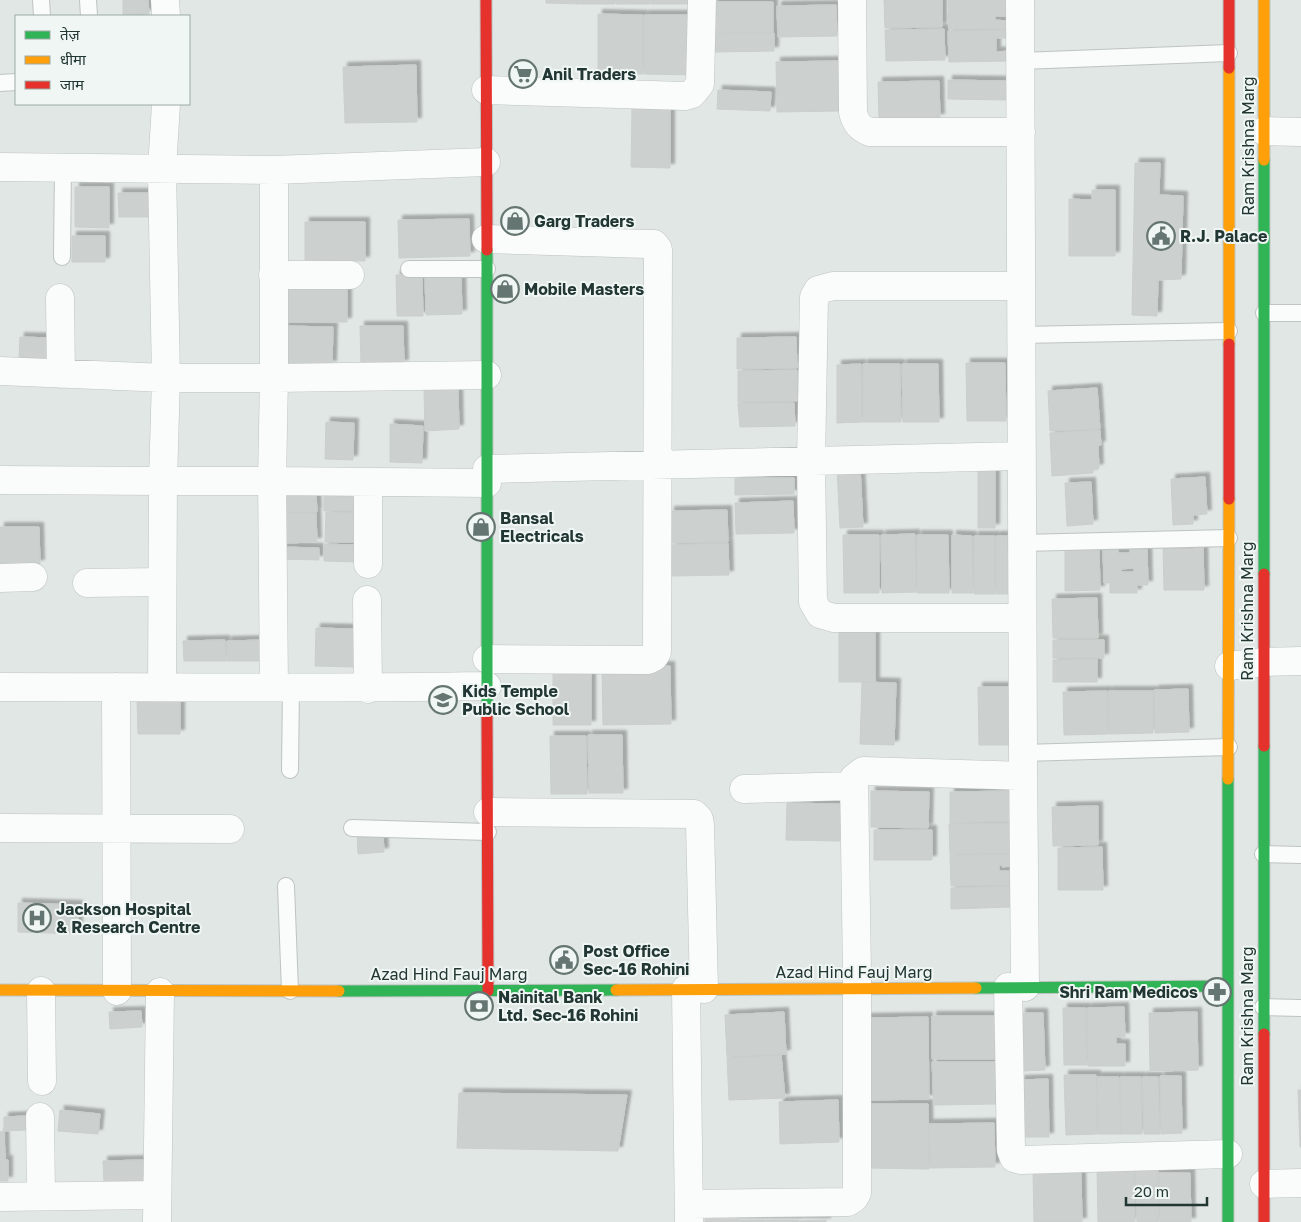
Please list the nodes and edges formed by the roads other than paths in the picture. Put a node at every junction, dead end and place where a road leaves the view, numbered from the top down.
1 (41, 0) edge
2 (88, 0) edge
3 (165, 0) edge
4 (486, 0) edge
5 (702, 0) edge
6 (852, 0) edge
7 (1020, 0) edge
8 (1229, 0) edge
9 (1264, 0) edge
10 (42, 15) edge
11 (89, 15) edge
12 (166, 15) edge
13 (1229, 53) junction
14 (1021, 61) junction
15 (15, 82) edge
16 (0, 83) edge
17 (486, 90) junction
18 (166, 105) edge
19 (1264, 131) junction
20 (1021, 132) junction
21 (1301, 132) edge
22 (486, 162) junction
23 (0, 167) edge
24 (63, 167) junction
25 (162, 168) junction
26 (274, 170) junction
27 (486, 239) junction
28 (62, 257) dead end
29 (409, 269) dead end
30 (487, 269) junction
31 (273, 275) junction
32 (350, 275) dead end
33 (1021, 286) junction
34 (60, 298) dead end
35 (1264, 312) junction
36 (1301, 313) edge
37 (1229, 331) junction
38 (1021, 335) junction
39 (0, 371) edge
40 (60, 374) junction
41 (487, 375) junction
42 (166, 378) junction
43 (274, 378) junction
44 (1022, 456) junction
45 (811, 461) junction
46 (659, 465) junction
47 (487, 476) junction
48 (0, 480) edge
49 (163, 481) junction
50 (272, 481) junction
51 (368, 482) junction
52 (1229, 538) junction
53 (1022, 543) junction
54 (368, 564) dead end
55 (33, 577) dead end
56 (0, 578) edge
57 (162, 582) junction
58 (87, 583) dead end
59 (367, 600) dead end
60 (1022, 618) junction
61 (487, 659) junction
62 (1301, 661) edge
63 (1264, 662) junction
64 (1229, 666) junction
65 (487, 686) junction
66 (0, 687) edge
67 (116, 687) junction
68 (162, 687) junction
69 (282, 687) junction
70 (368, 689) junction
71 (1228, 747) junction
72 (1023, 765) junction
73 (290, 770) dead end
74 (853, 786) junction
75 (744, 789) dead end
76 (488, 822) junction
77 (0, 828) edge
78 (352, 828) dead end
79 (116, 829) junction
80 (230, 829) dead end
81 (1263, 854) junction
82 (1301, 855) edge
83 (286, 886) dead end
84 (1228, 986) junction
85 (1017, 987) junction
86 (857, 988) junction
87 (695, 989) junction
88 (0, 990) edge
89 (42, 991) junction
90 (117, 991) junction
91 (290, 991) junction
92 (488, 991) junction
93 (160, 992) junction
94 (1263, 1007) junction
95 (1301, 1008) edge
96 (42, 1081) dead end
97 (40, 1117) dead end
98 (1228, 1154) junction
99 (1264, 1184) junction
100 (1301, 1184) edge
101 (156, 1195) junction
102 (41, 1196) junction
103 (0, 1197) edge
104 (689, 1213) edge
105 (157, 1222) edge
106 (1228, 1222) edge
107 (1264, 1222) edge

1 - 10 lane
2 - 11 lane
3 - 12 street
4 - 17 street
5 - 17 street
6 - 20 street
7 - 14 street
8 - 13 street, Ram Krishna Marg
9 - 19 street, Ram Krishna Marg
13 - 14 lane
13 - 37 street, Ram Krishna Marg
14 - 20 street
15 - 16 lane
17 - 22 street
18 - 25 street
19 - 21 street
19 - 35 street, Ram Krishna Marg
20 - 33 street
22 - 26 street
22 - 27 street
23 - 24 street
24 - 25 street
24 - 28 lane
25 - 26 street
25 - 42 street
26 - 31 street
27 - 30 street
27 - 46 street
29 - 30 lane
30 - 41 street
31 - 32 street
31 - 43 street
33 - 38 street
33 - 45 street
34 - 40 street
35 - 36 lane
35 - 63 street, Ram Krishna Marg
37 - 38 lane
37 - 52 street, Ram Krishna Marg
38 - 44 street
39 - 40 street
40 - 42 street
41 - 43 street
41 - 47 street
42 - 43 street
42 - 49 street
43 - 50 street
44 - 45 street
44 - 53 street
45 - 46 street
45 - 60 street
46 - 47 street
46 - 61 street
47 - 51 street
47 - 61 street
48 - 49 street
49 - 50 street
49 - 57 street
50 - 51 street
50 - 69 street
51 - 54 street
52 - 53 lane
52 - 64 street, Ram Krishna Marg
53 - 60 street
55 - 56 street
57 - 58 street
57 - 68 street
59 - 70 street
60 - 72 street
61 - 65 street
62 - 63 street
63 - 64 street
63 - 81 street, Ram Krishna Marg
64 - 71 street, Ram Krishna Marg
65 - 70 street
65 - 76 street
66 - 67 street
67 - 68 street
67 - 79 street
68 - 69 street
69 - 70 street
69 - 73 lane
71 - 72 lane
71 - 84 street, Ram Krishna Marg
72 - 74 street
72 - 85 street
74 - 75 street
74 - 86 street
76 - 78 lane
76 - 87 street
76 - 92 street
77 - 79 street
79 - 80 street
79 - 90 street
81 - 82 lane
81 - 94 street, Ram Krishna Marg
83 - 91 lane
84 - 85 street, Azad Hind Fauj Marg
84 - 98 street, Ram Krishna Marg
85 - 86 street, Azad Hind Fauj Marg
85 - 98 street
86 - 87 street, Azad Hind Fauj Marg
86 - 104 street
87 - 92 street, Azad Hind Fauj Marg
87 - 104 street
88 - 89 street, Azad Hind Fauj Marg
89 - 90 street, Azad Hind Fauj Marg
89 - 96 street
90 - 93 street, Azad Hind Fauj Marg
91 - 92 street, Azad Hind Fauj Marg
91 - 93 street, Azad Hind Fauj Marg
93 - 101 street
94 - 95 lane
94 - 99 street, Ram Krishna Marg
97 - 102 street
98 - 106 street, Ram Krishna Marg
99 - 100 street
99 - 107 street, Ram Krishna Marg
101 - 102 street
101 - 105 street
102 - 103 street

